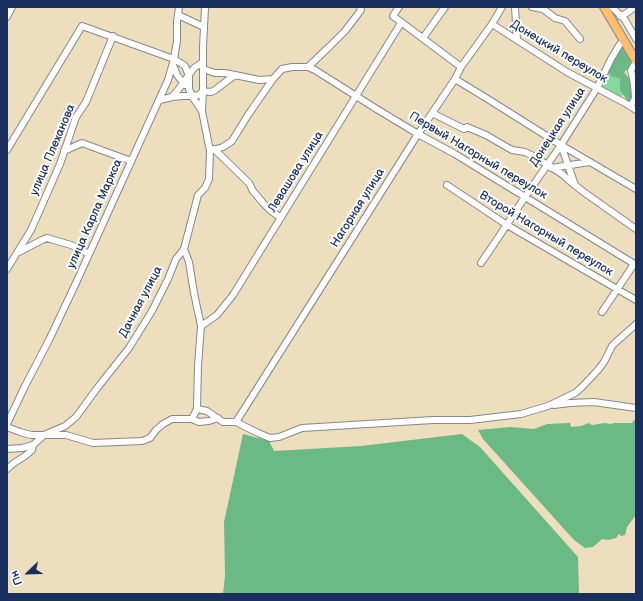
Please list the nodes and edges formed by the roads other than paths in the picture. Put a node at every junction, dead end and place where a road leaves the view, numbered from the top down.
1 (12, 7) edge
2 (179, 7) edge
3 (205, 7) edge
4 (360, 7) edge
5 (399, 7) edge
6 (445, 7) edge
7 (502, 7) edge
8 (515, 7) edge
9 (532, 7) edge
10 (604, 7) edge
11 (612, 7) edge
12 (635, 7) edge
13 (545, 8) edge
14 (178, 15) junction
15 (620, 16) junction
16 (7, 17) edge
17 (401, 23) junction
18 (492, 24) junction
19 (204, 26) junction
20 (113, 36) junction
21 (423, 38) junction
22 (580, 39) dead end
23 (636, 39) edge
24 (517, 40) junction
25 (624, 41) junction
26 (174, 62) junction
27 (203, 62) junction
28 (636, 62) edge
29 (185, 66) junction
30 (308, 66) junction
31 (461, 67) junction
32 (194, 68) junction
33 (203, 70) junction
34 (235, 75) junction
35 (189, 76) junction
36 (273, 79) junction
37 (454, 79) junction
38 (183, 83) junction
39 (597, 88) junction
40 (189, 89) junction
41 (203, 91) junction
42 (192, 96) junction
43 (356, 96) junction
44 (172, 97) junction
45 (160, 100) junction
46 (630, 106) junction
47 (636, 110) edge
48 (202, 111) junction
49 (432, 113) junction
50 (418, 134) junction
51 (561, 145) junction
52 (7, 150) edge
53 (212, 150) junction
54 (64, 151) junction
55 (131, 161) junction
56 (590, 162) junction
57 (578, 164) junction
58 (568, 165) junction
59 (549, 166) junction
60 (572, 175) junction
61 (446, 185) dead end
62 (576, 186) junction
63 (636, 189) edge
64 (525, 197) junction
65 (281, 218) junction
66 (506, 225) junction
67 (636, 229) edge
68 (184, 249) junction
69 (17, 253) junction
70 (89, 254) junction
71 (481, 263) dead end
72 (635, 264) edge
73 (7, 269) edge
74 (617, 289) junction
75 (636, 300) edge
76 (602, 312) dead end
77 (636, 324) edge
78 (201, 326) junction
79 (550, 405) junction
80 (636, 408) edge
81 (197, 409) junction
82 (218, 418) junction
83 (192, 419) junction
84 (236, 422) junction
85 (7, 424) edge
86 (7, 427) edge
87 (44, 435) junction
88 (33, 445) junction
89 (7, 449) edge
90 (7, 470) edge

1 - 16 street
2 - 14 street, улица Карла Маркса
3 - 19 street
4 - 30 street
5 - 17 street
6 - 21 street
7 - 18 street, Нагорная улица
8 - 24 street
9 - 13 street
10 - 25 main road
11 - 15 street
12 - 15 street
13 - 22 street
14 - 19 street
14 - 26 street, улица Карла Маркса
15 - 23 street
17 - 21 street
17 - 43 street, Левашова улица
18 - 24 street, Донецкий переулок
18 - 31 street, Нагорная улица
19 - 27 street
20 - 26 street
20 - 52 street
20 - 54 street, улица Плеханова
21 - 31 street
24 - 39 street, Донецкий переулок
25 - 28 main road
25 - 39 street, Донецкая улица
26 - 29 street
26 - 38 street
26 - 45 street, улица Карла Маркса
27 - 32 street
27 - 33 street
28 - 46 street
29 - 32 street
29 - 35 street, Дачная улица
30 - 36 street
30 - 43 street, Первый Нагорный переулок
31 - 37 street, Нагорная улица
32 - 33 street
32 - 35 street
33 - 34 street
33 - 41 street
34 - 36 street
34 - 41 street
35 - 38 street
35 - 40 street, Дачная улица
36 - 53 street
37 - 49 street, Нагорная улица
37 - 51 street
38 - 40 street
38 - 44 street
39 - 46 street, Донецкий переулок
39 - 51 street, Донецкая улица
40 - 42 street, Дачная улица
41 - 42 street
41 - 48 street
42 - 44 street
42 - 48 street, Дачная улица
43 - 50 street, Первый Нагорный переулок
43 - 65 street, Левашова улица
44 - 45 street
45 - 55 street, улица Карла Маркса
46 - 47 street, Донецкий переулок
48 - 53 street, Дачная улица
49 - 50 street, Нагорная улица
49 - 59 street
50 - 64 street, Первый Нагорный переулок
50 - 84 street, Нагорная улица
51 - 56 street
51 - 58 street
51 - 59 street, Донецкая улица
53 - 65 street
53 - 68 street, Дачная улица
54 - 55 street
54 - 69 street, улица Плеханова
55 - 70 street, улица Карла Маркса
56 - 57 street
56 - 63 street
57 - 58 street
57 - 60 street
58 - 59 street
58 - 60 street
59 - 62 street
59 - 64 street, Донецкая улица
60 - 62 street
61 - 66 street, Второй Нагорный переулок
62 - 67 street
64 - 66 street, Донецкая улица
64 - 72 street, Первый Нагорный переулок
65 - 78 street, Левашова улица
66 - 71 street, Донецкая улица
66 - 74 street, Второй Нагорный переулок
68 - 78 street
68 - 87 street, Дачная улица
69 - 70 street
69 - 73 street, улица Плеханова
70 - 85 street, улица Карла Маркса
72 - 74 street
74 - 75 street, Второй Нагорный переулок
74 - 76 street
77 - 79 street
78 - 81 street
79 - 80 street
79 - 84 street
81 - 82 street
81 - 83 street
82 - 83 street
82 - 84 street
83 - 87 street
86 - 87 street
87 - 88 street
88 - 89 street
88 - 90 street

